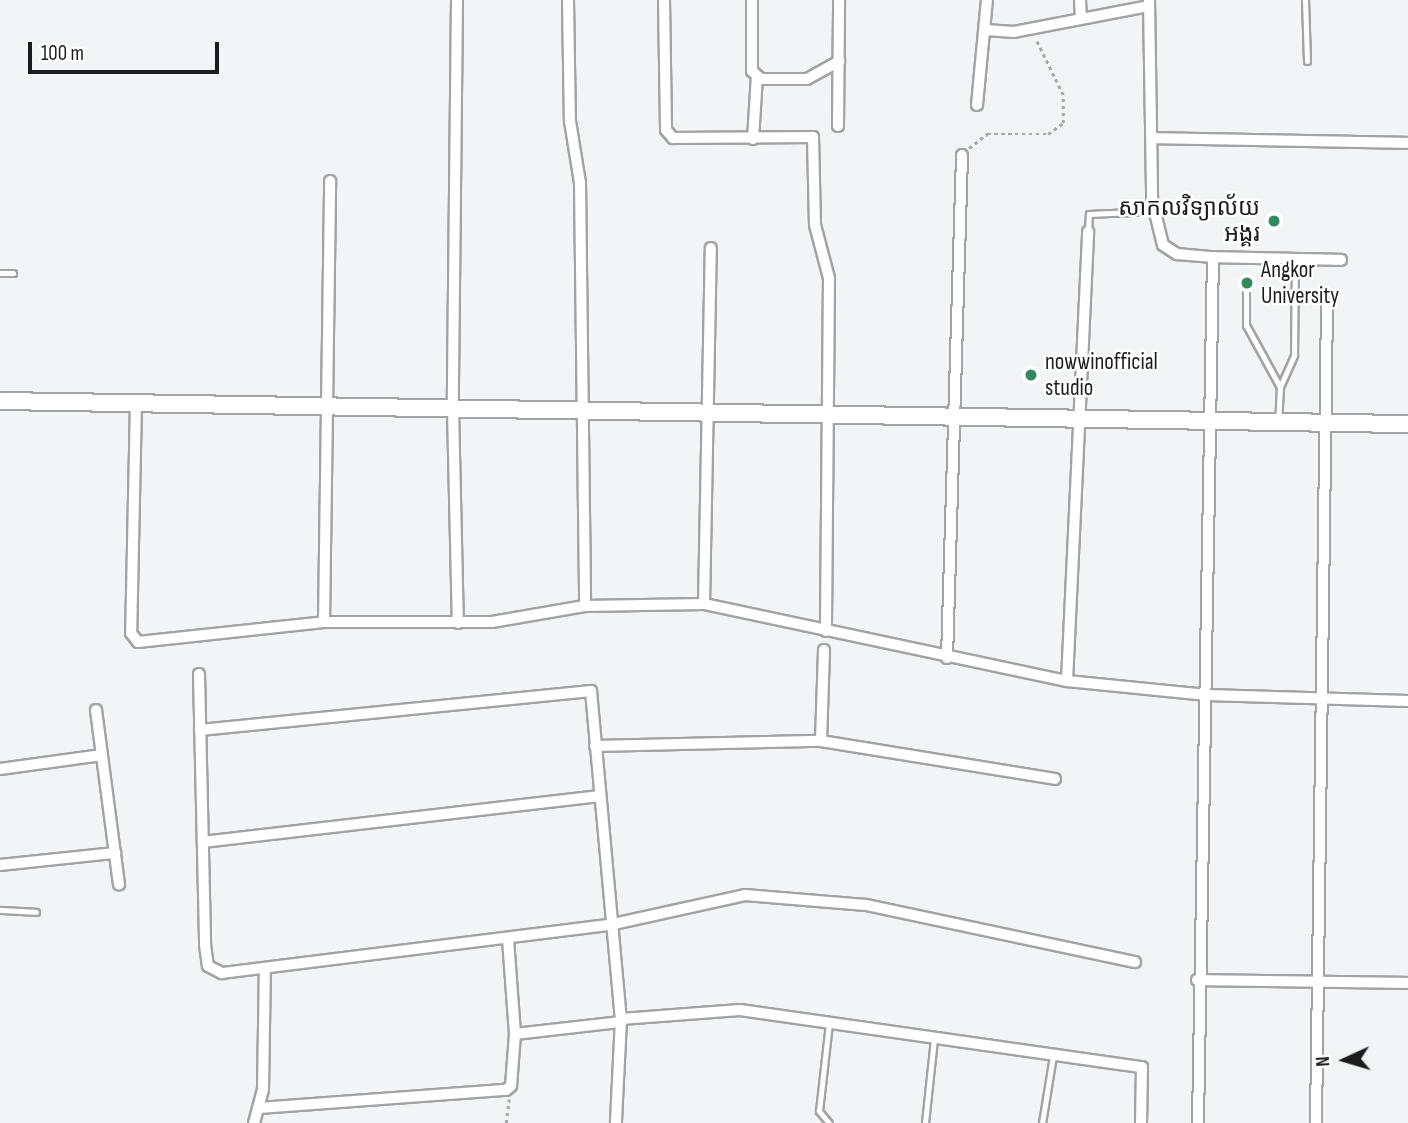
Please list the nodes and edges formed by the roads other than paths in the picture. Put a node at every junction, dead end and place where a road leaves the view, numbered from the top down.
1 (457, 0) edge
2 (568, 0) edge
3 (664, 0) edge
4 (752, 0) edge
5 (839, 0) edge
6 (987, 0) edge
7 (1080, 0) edge
8 (1305, 0) edge
9 (1149, 3) edge
10 (1081, 17) junction
11 (986, 30) junction
12 (839, 61) junction
13 (1307, 61) dead end
14 (757, 76) junction
15 (977, 105) dead end
16 (838, 126) dead end
17 (1152, 138) junction
18 (754, 139) junction
19 (1408, 143) edge
20 (962, 155) road end
21 (330, 181) dead end
22 (1154, 211) junction
23 (1088, 231) joint
24 (711, 248) dead end
25 (1213, 257) junction
26 (1340, 260) dead end
27 (1295, 261) junction
28 (0, 272) edge
29 (13, 273) dead end
30 (1245, 293) dead end
31 (1327, 304) dead end
32 (1280, 387) junction
33 (0, 401) edge
34 (136, 401) junction
35 (329, 407) junction
36 (453, 409) junction
37 (580, 409) junction
38 (710, 411) junction
39 (830, 412) junction
40 (950, 416) junction
41 (1078, 419) junction
42 (1210, 420) junction
43 (1278, 423) junction
44 (1323, 424) junction
45 (1408, 424) edge
46 (704, 604) junction
47 (584, 606) junction
48 (324, 622) junction
49 (458, 623) junction
50 (825, 631) junction
51 (824, 650) dead end
52 (947, 658) junction
53 (199, 674) dead end
54 (1067, 681) junction
55 (1208, 695) junction
56 (1319, 699) junction
57 (1408, 701) edge
58 (96, 710) dead end
59 (200, 730) junction
60 (821, 741) junction
61 (595, 746) junction
62 (102, 755) junction
63 (0, 769) edge
64 (1055, 779) dead end
65 (599, 796) junction
66 (203, 842) junction
67 (115, 853) junction
68 (0, 865) edge
69 (119, 884) dead end
70 (0, 909) edge
71 (36, 912) dead end
72 (609, 925) junction
73 (508, 939) junction
74 (1135, 962) dead end
75 (265, 968) junction
76 (1197, 980) junction
77 (1316, 981) junction
78 (1408, 983) edge
79 (621, 1021) junction
80 (829, 1023) junction
81 (515, 1034) junction
82 (934, 1039) junction
83 (1053, 1056) junction
84 (259, 1108) junction
85 (254, 1123) edge
86 (616, 1123) edge
87 (829, 1123) edge
88 (925, 1123) edge
89 (1042, 1123) edge
90 (1141, 1123) edge
91 (1198, 1123) edge
92 (1316, 1123) edge

1 - 36 street
2 - 37 street
3 - 18 street
4 - 14 street
5 - 12 street
6 - 11 street
7 - 10 street
8 - 13 lane
9 - 10 street
9 - 17 street
10 - 11 street
11 - 15 street
12 - 14 street
12 - 16 street
14 - 18 street
17 - 19 street
17 - 22 street
18 - 39 street
20 - 40 street
21 - 35 street
22 - 23 lane
22 - 25 street
23 - 41 street
24 - 38 street
25 - 27 street
25 - 42 street
26 - 27 street
27 - 32 lane
28 - 29 lane
30 - 32 lane
31 - 44 street
32 - 43 lane
33 - 34 street
34 - 35 street
34 - 48 street
35 - 36 street
35 - 48 street
36 - 37 street
36 - 49 street
37 - 38 street
37 - 47 street
38 - 39 street
38 - 46 street
39 - 40 street
39 - 50 street
40 - 41 street
40 - 52 street
41 - 42 street
41 - 54 street
42 - 43 street
42 - 55 street
43 - 44 street
44 - 45 street
44 - 56 street
46 - 47 street
46 - 50 street
47 - 49 street
48 - 49 street
50 - 52 street
51 - 60 street
52 - 54 street
53 - 59 street
54 - 55 street
55 - 56 street
55 - 76 street
56 - 57 street
56 - 77 street
58 - 62 street
59 - 61 street
59 - 66 street
60 - 61 street
60 - 64 street
61 - 65 street
62 - 63 street
62 - 67 street
65 - 66 street
65 - 72 street
66 - 75 street
67 - 68 street
67 - 69 street
70 - 71 lane
72 - 73 street
72 - 74 street
72 - 79 street
73 - 75 street
73 - 81 street
75 - 84 street
76 - 77 street
76 - 91 street
77 - 78 street
77 - 92 street
79 - 80 street
79 - 81 street
79 - 86 street
80 - 82 street
80 - 87 lane
81 - 84 street
82 - 83 street
82 - 88 lane
83 - 89 lane
83 - 90 street
84 - 85 street

